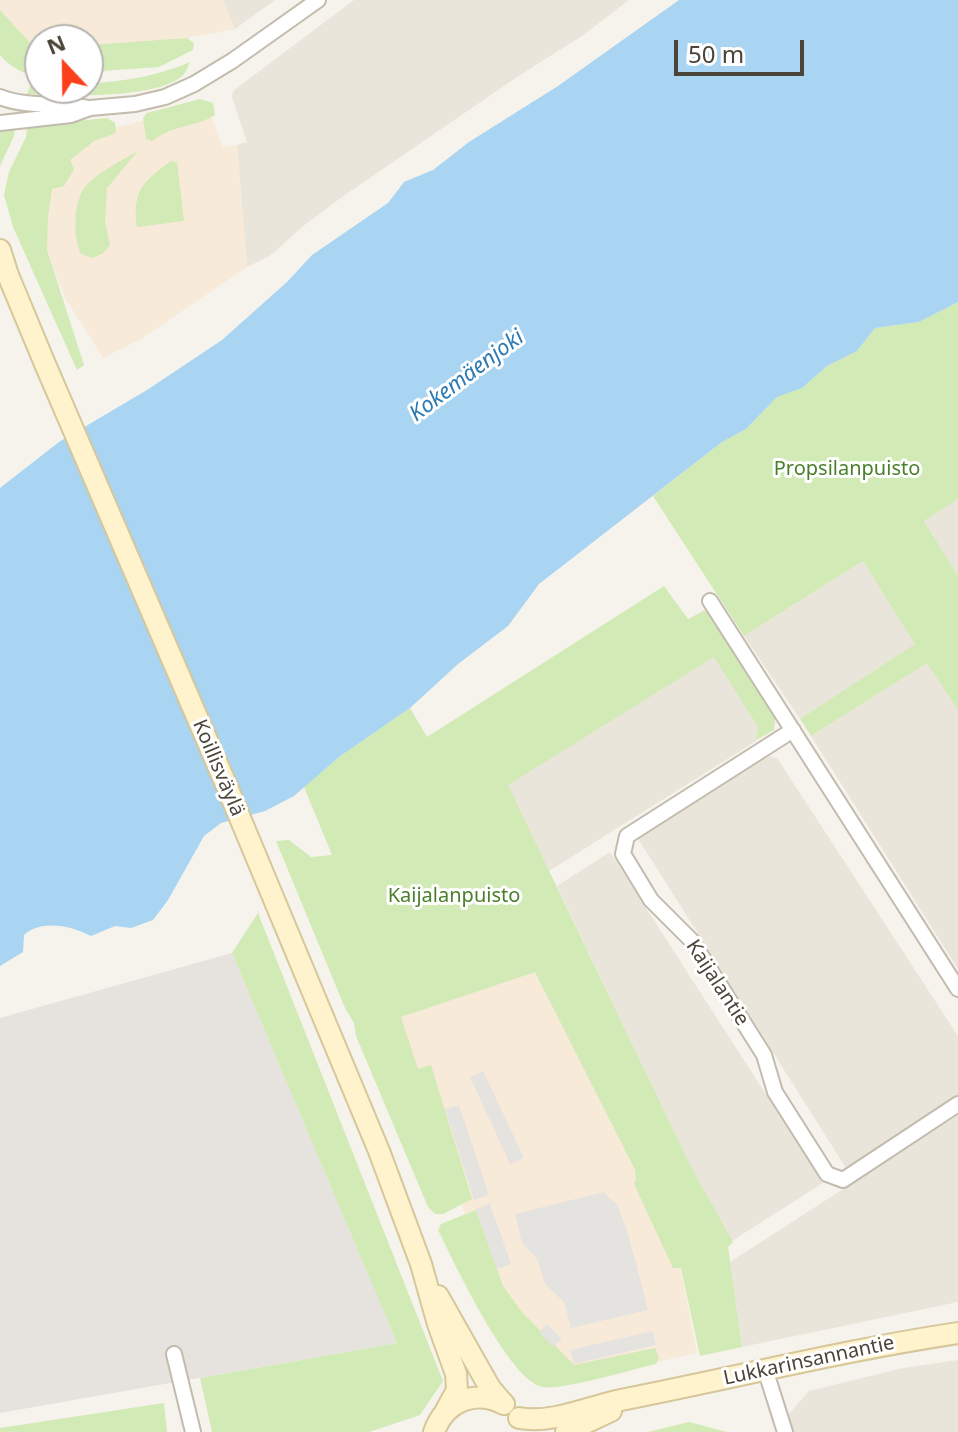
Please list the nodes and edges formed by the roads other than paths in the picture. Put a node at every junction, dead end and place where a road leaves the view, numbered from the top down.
1 (318, 0) edge
2 (0, 97) edge
3 (90, 108) junction
4 (0, 123) edge
5 (0, 250) edge
6 (4, 269) edge
7 (710, 601) dead end
8 (793, 730) junction
9 (958, 989) edge
10 (958, 1104) edge
11 (421, 1264) junction
12 (958, 1333) edge
13 (174, 1354) dead end
14 (765, 1369) junction
15 (660, 1392) junction
16 (502, 1402) junction
17 (434, 1425) edge
18 (522, 1425) edge
19 (193, 1432) edge
20 (566, 1432) edge
21 (785, 1432) edge

1 - 3 street
2 - 3 street
3 - 4 street
5 - 6 main road, Koillisväylä
6 - 11 main road, Koillisväylä
7 - 8 street
8 - 9 street
8 - 10 street, Kaijalantie
11 - 16 main road, Koillisväylä
11 - 17 main road, Koillisväylä
12 - 14 main road, Lukkarinsannantie
13 - 19 street
14 - 15 main road, Lukkarinsannantie
14 - 21 street
15 - 18 main road, Lukkarinsannantie
15 - 20 main road, Lukkarinsannantie
16 - 17 main road
16 - 18 main road, Koillisväylä

